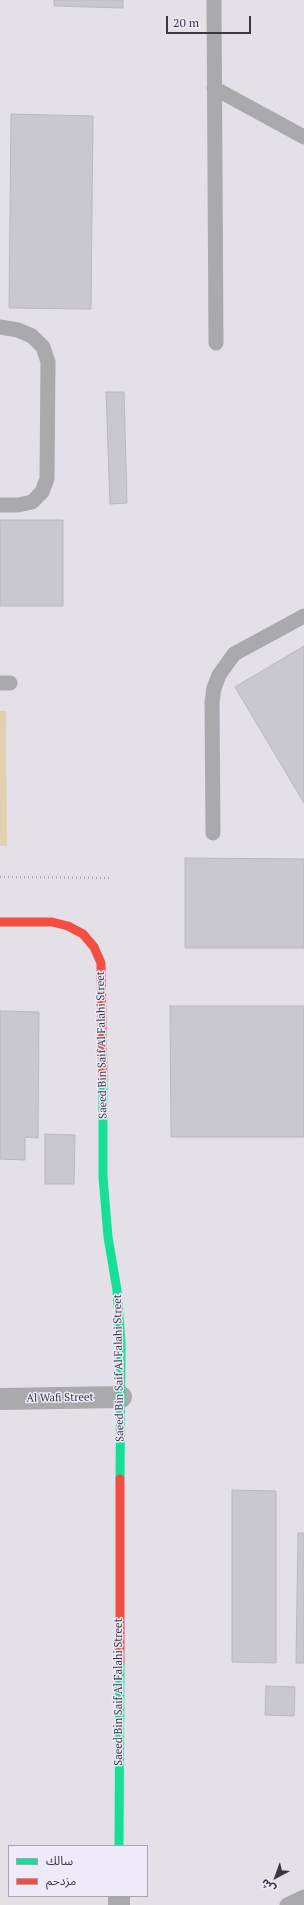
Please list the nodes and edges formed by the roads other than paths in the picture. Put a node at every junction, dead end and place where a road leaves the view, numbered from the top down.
1 (214, 0) edge
2 (214, 88) junction
3 (304, 137) edge
4 (0, 327) edge
5 (216, 343) dead end
6 (0, 505) edge
7 (304, 616) edge
8 (213, 833) dead end
9 (0, 922) edge
10 (120, 1397) junction
11 (0, 1399) edge
12 (119, 1845) edge
13 (304, 1897) edge
14 (287, 1905) edge

1 - 2 lane
2 - 3 lane
2 - 5 lane
4 - 6 lane
7 - 8 lane
9 - 10 street, Saeed Bin Saif Al Falahi Street
10 - 11 street, Al Wafi Street
10 - 12 street, Saeed Bin Saif Al Falahi Street
13 - 14 lane

